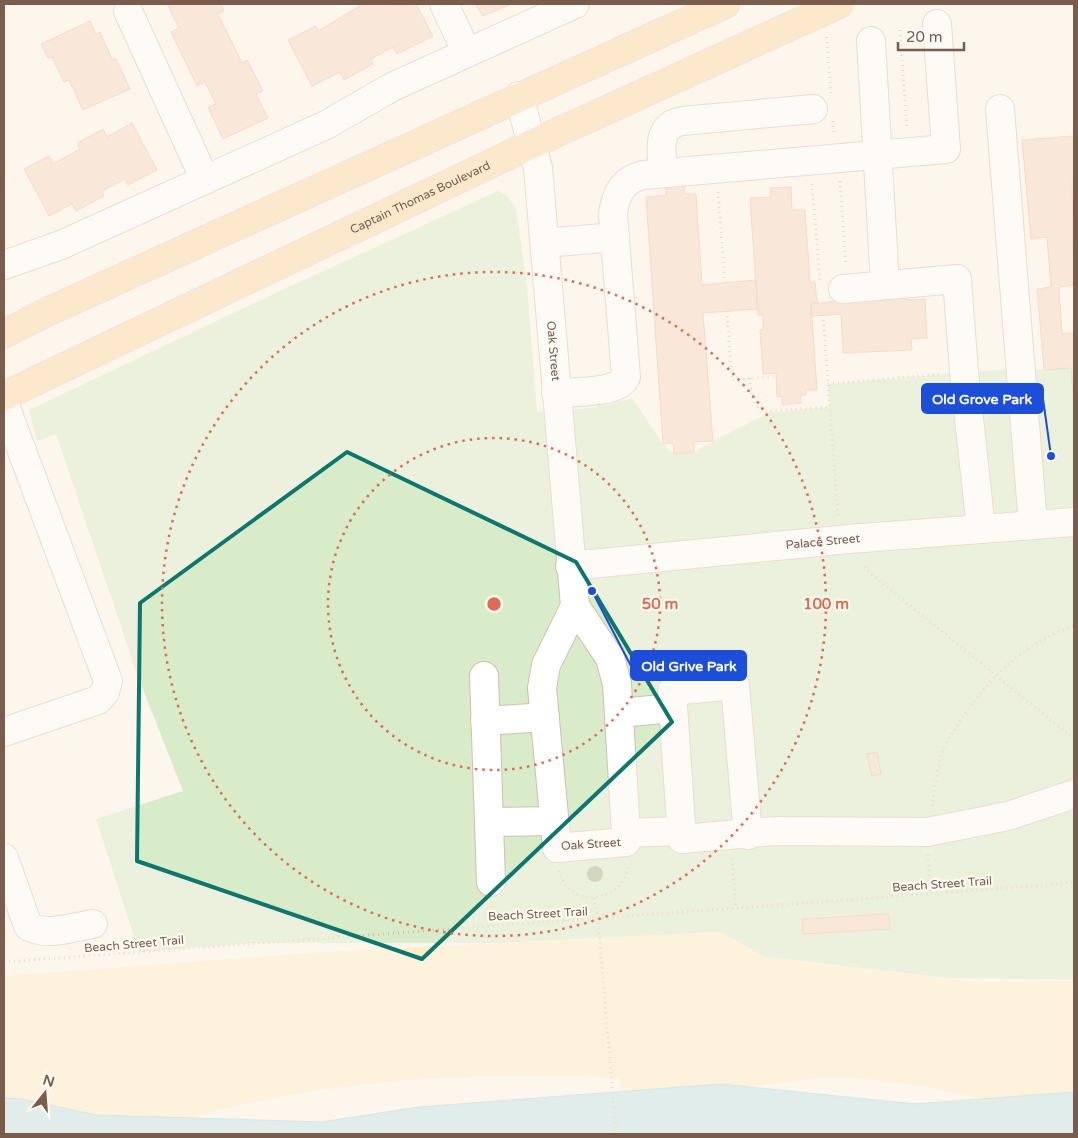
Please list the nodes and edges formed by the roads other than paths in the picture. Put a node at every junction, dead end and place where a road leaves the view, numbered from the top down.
1 (444, 4) edge
2 (575, 4) edge
3 (725, 4) edge
4 (839, 4) edge
5 (128, 10) dead end
6 (937, 24) dead end
7 (871, 41) dead end
8 (467, 53) junction
9 (519, 96) junction
10 (813, 109) dead end
11 (1000, 109) dead end
12 (532, 144) junction
13 (878, 155) junction
14 (663, 173) junction
15 (205, 180) junction
16 (615, 237) junction
17 (545, 243) junction
18 (4, 265) edge
19 (835, 280) road end
20 (885, 285) junction
21 (4, 334) edge
22 (556, 393) junction
23 (4, 396) edge
24 (4, 403) edge
25 (13, 456) edge
26 (1074, 522) edge
27 (1033, 525) junction
28 (981, 529) junction
29 (570, 566) junction
30 (575, 606) junction
31 (484, 676) dead end
32 (673, 708) junction
33 (619, 713) junction
34 (545, 717) junction
35 (485, 721) junction
36 (4, 732) edge
37 (1074, 794) edge
38 (554, 821) junction
39 (489, 822) junction
40 (681, 831) junction
41 (626, 833) junction
42 (739, 835) junction
43 (4, 858) edge
44 (491, 882) dead end
45 (93, 924) dead end

1 - 8 street
2 - 8 street
3 - 9 main road
4 - 12 main road, Captain Thomas Boulevard
5 - 15 street
6 - 13 street
7 - 13 street
8 - 15 street
9 - 12 street, Oak Street
9 - 21 main road
10 - 14 street
11 - 27 street
12 - 17 street, Oak Street
12 - 23 main road, Captain Thomas Boulevard
13 - 14 street
13 - 20 street
14 - 16 street
15 - 18 street
16 - 17 street
16 - 22 street
17 - 22 street, Oak Street
19 - 20 street
20 - 28 street
22 - 29 street, Oak Street
24 - 25 street
25 - 36 street
26 - 27 street, Palace Street
27 - 28 street, Palace Street
28 - 29 street, Palace Street
29 - 30 street, Oak Street
30 - 33 street, Oak Street
30 - 34 street, Oak Street
31 - 35 street
32 - 33 street
32 - 40 street
32 - 42 street
33 - 41 street, Oak Street
34 - 35 street
34 - 38 street, Oak Street
35 - 39 street
37 - 42 street
38 - 39 street
38 - 41 street, Oak Street
39 - 44 street
40 - 41 street
40 - 42 street
43 - 45 street

